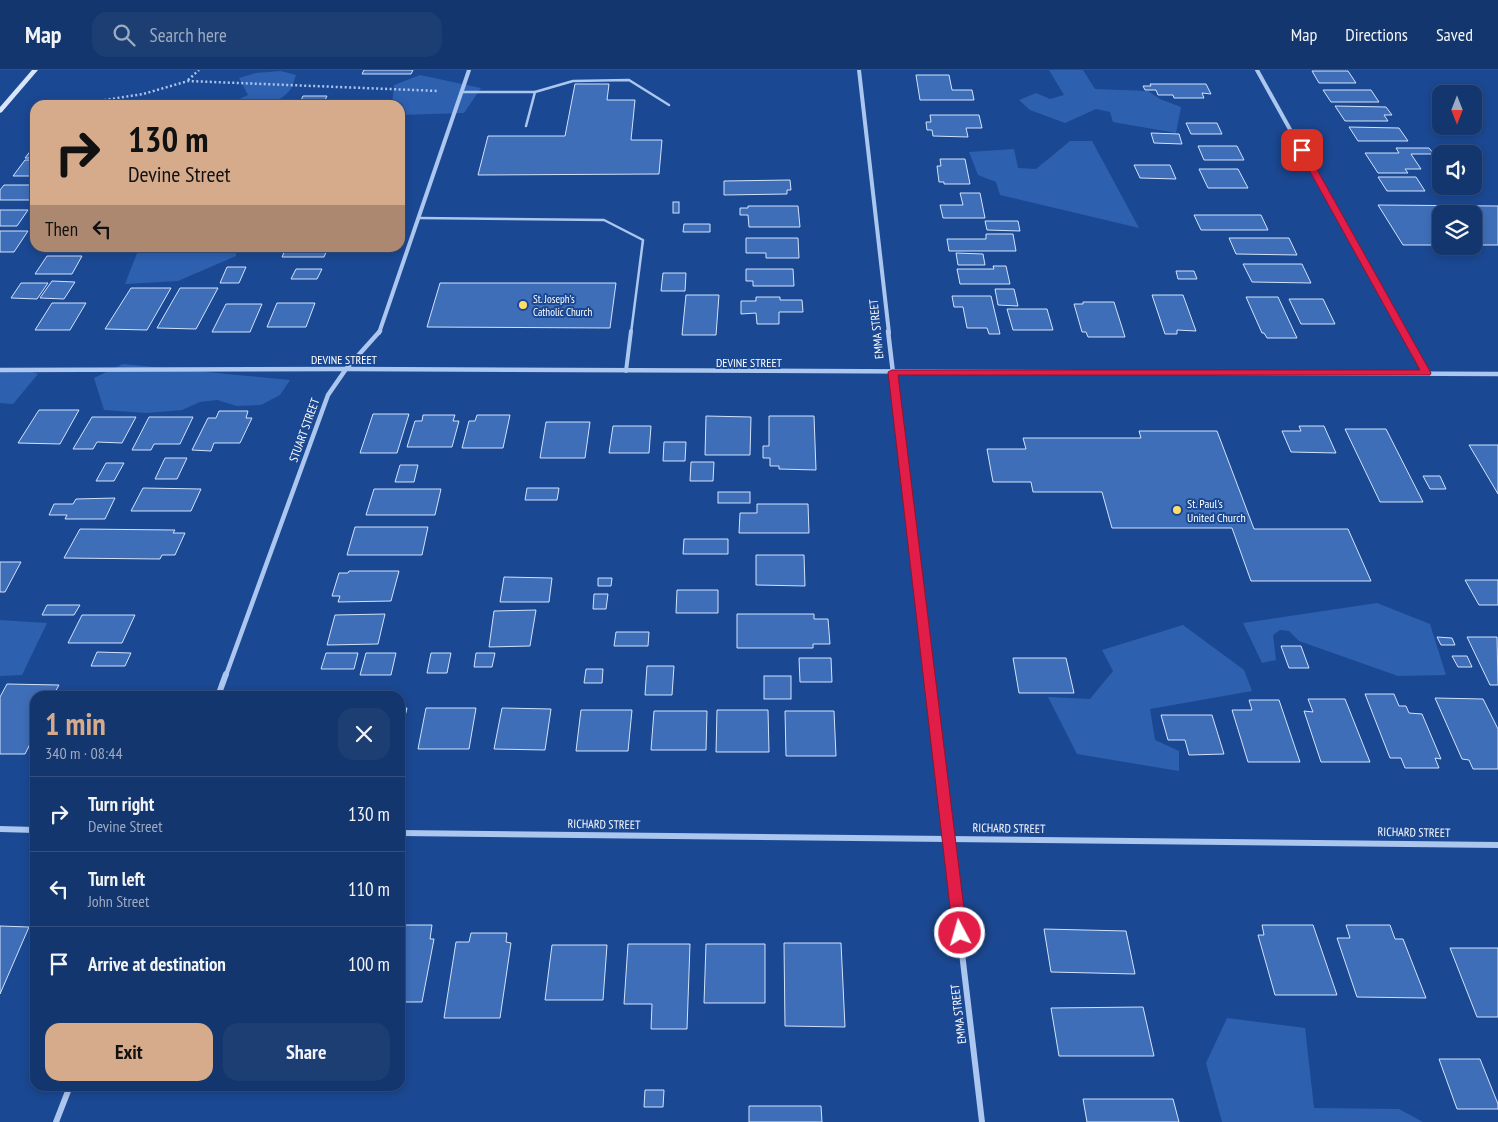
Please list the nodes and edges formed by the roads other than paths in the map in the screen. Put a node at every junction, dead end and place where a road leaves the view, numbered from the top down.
1 (35, 70) edge
2 (470, 70) edge
3 (859, 70) edge
4 (1257, 70) edge
5 (462, 92) junction
6 (535, 92) junction
7 (669, 105) dead end
8 (0, 111) edge
9 (526, 126) dead end
10 (419, 218) junction
11 (346, 369) junction
12 (0, 370) edge
13 (626, 371) junction
14 (892, 372) junction
15 (1426, 373) junction
16 (1498, 374) edge
17 (220, 691) edge
18 (0, 829) edge
19 (30, 830) edge
20 (405, 833) edge
21 (949, 839) junction
22 (1498, 844) edge
23 (68, 1091) edge
24 (56, 1122) edge
25 (982, 1122) edge

1 - 8 street
2 - 5 street, STUART STREET
3 - 14 street, EMMA STREET
4 - 15 street
5 - 6 lane
5 - 10 street, STUART STREET
6 - 7 lane
6 - 9 lane
10 - 11 street, STUART STREET
10 - 13 lane
11 - 12 street, DEVINE STREET
11 - 13 street, DEVINE STREET
11 - 17 street, STUART STREET
13 - 14 street, DEVINE STREET
14 - 15 street, DEVINE STREET
14 - 21 street, EMMA STREET
15 - 16 street, DEVINE STREET
18 - 19 street
20 - 21 street, RICHARD STREET
21 - 22 street, RICHARD STREET
21 - 25 street, EMMA STREET
23 - 24 street

